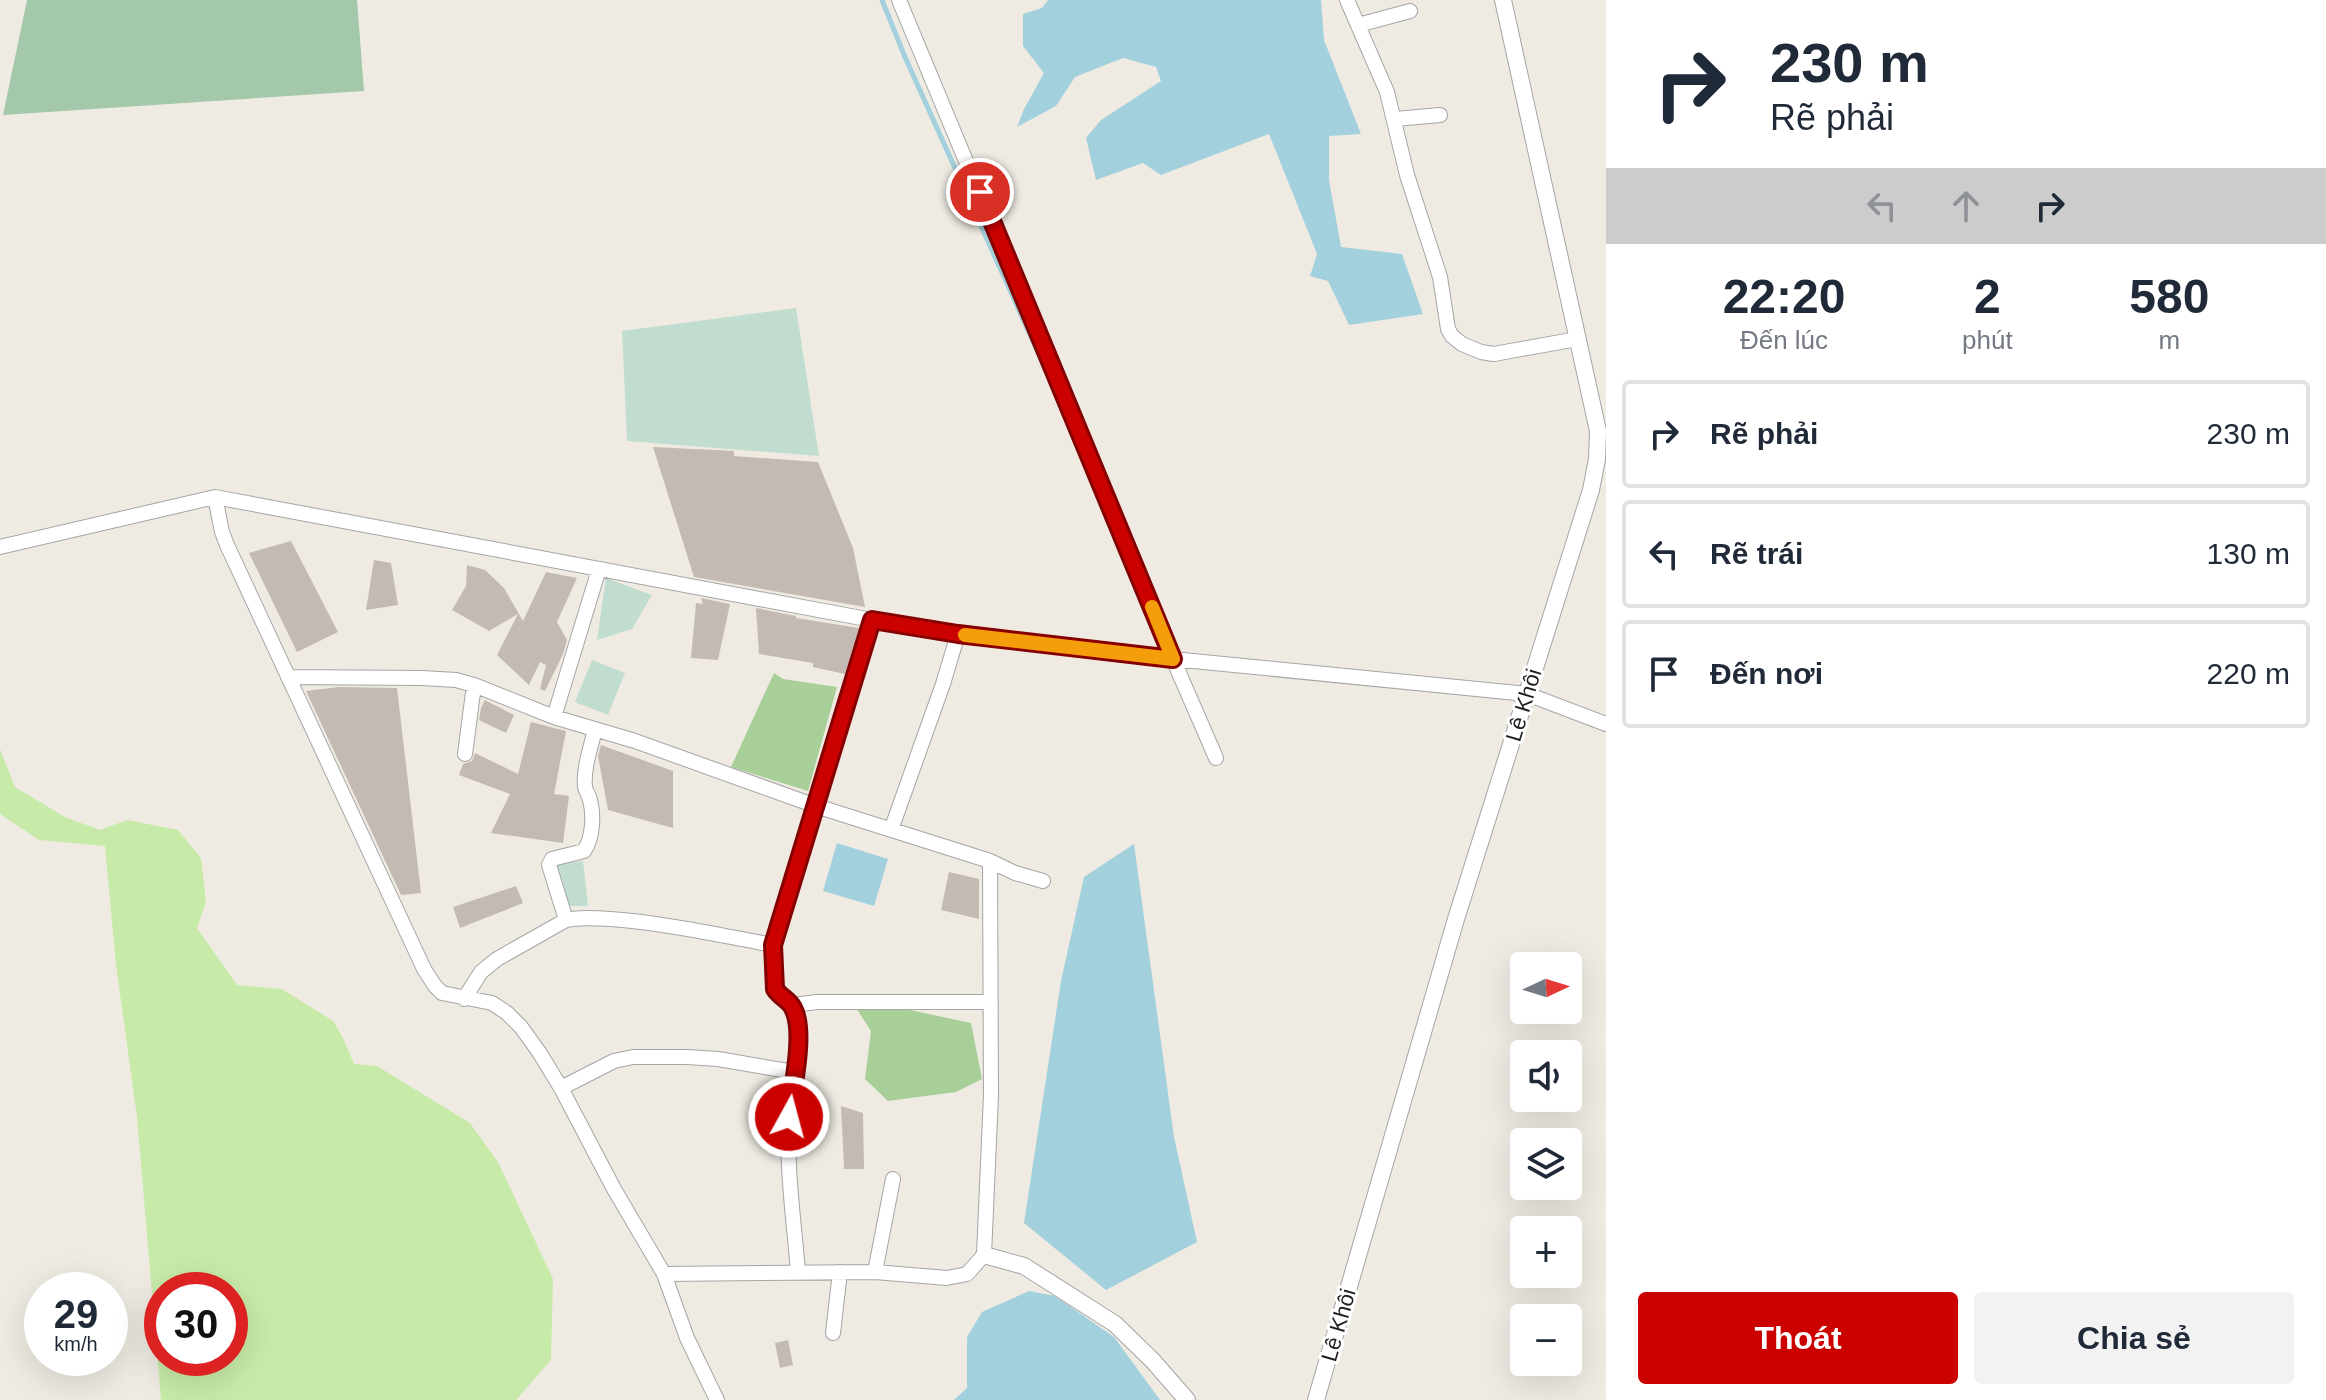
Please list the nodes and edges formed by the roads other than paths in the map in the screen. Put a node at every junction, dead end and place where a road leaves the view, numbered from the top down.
1 (899, 0) edge
2 (1347, 0) edge
3 (1503, 0) edge
4 (1410, 11) dead end
5 (1358, 25) junction
6 (1440, 115) dead end
7 (1395, 119) junction
8 (1577, 339) junction
9 (215, 497) junction
10 (0, 547) edge
11 (599, 569) junction
12 (872, 620) junction
13 (958, 634) junction
14 (1173, 659) junction
15 (288, 677) junction
16 (474, 685) junction
17 (1527, 694) junction
18 (554, 717) junction
19 (1606, 724) edge
20 (595, 729) junction
21 (465, 754) dead end
22 (1216, 758) dead end
23 (816, 806) junction
24 (891, 830) junction
25 (990, 861) junction
26 (1043, 881) dead end
27 (566, 920) junction
28 (773, 945) junction
29 (464, 999) junction
30 (991, 1002) junction
31 (793, 1005) junction
32 (794, 1072) junction
33 (561, 1088) junction
34 (893, 1179) dead end
35 (984, 1255) junction
36 (798, 1272) junction
37 (840, 1272) junction
38 (875, 1272) junction
39 (664, 1274) junction
40 (833, 1333) dead end
41 (717, 1400) edge
42 (1187, 1400) edge
43 (1316, 1400) edge

1 - 14 street
2 - 5 street
3 - 8 street, Lê Khôi
4 - 5 street
5 - 7 street
6 - 7 street
7 - 8 street
8 - 17 street, Lê Khôi
9 - 10 street
9 - 11 street
9 - 15 street
11 - 12 street
11 - 18 street
12 - 13 street
12 - 23 street
13 - 14 street
13 - 24 street
14 - 17 street
14 - 22 street
15 - 16 street
15 - 29 street
16 - 18 street
16 - 21 street
17 - 19 street
17 - 43 street, Lê Khôi
18 - 20 street
20 - 23 street
20 - 27 street
23 - 24 street
23 - 28 street
24 - 25 street
25 - 26 street
25 - 30 street
27 - 28 street
27 - 29 street
28 - 31 street
29 - 33 street
30 - 31 street
30 - 35 street
31 - 32 street
32 - 33 street
32 - 36 street
33 - 39 street
34 - 38 street
35 - 38 street
35 - 42 street
36 - 37 street
36 - 39 street
37 - 38 street
37 - 40 street
39 - 41 street

